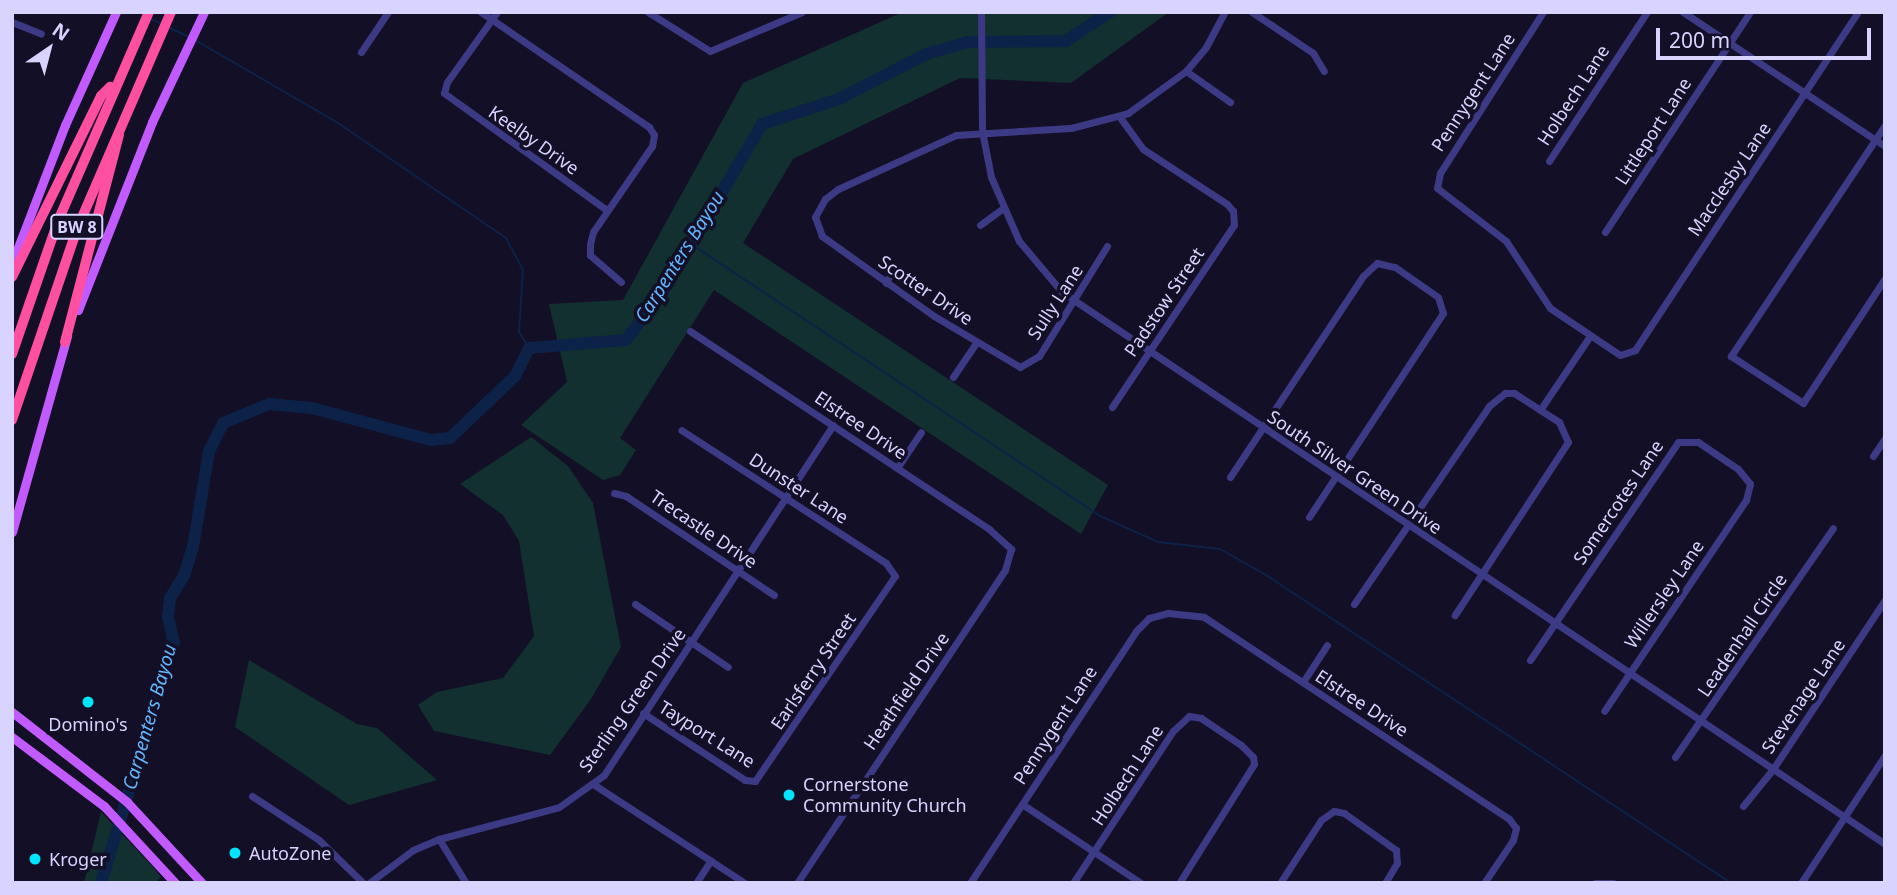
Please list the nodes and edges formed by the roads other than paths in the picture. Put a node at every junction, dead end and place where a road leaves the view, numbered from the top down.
1 (149, 12) edge
2 (171, 12) edge
3 (388, 12) edge
4 (481, 12) edge
5 (648, 12) edge
6 (802, 12) edge
7 (981, 12) edge
8 (1225, 12) edge
9 (1252, 12) edge
10 (1647, 12) edge
11 (1684, 12) edge
12 (1750, 12) edge
13 (1858, 12) edge
14 (1540, 13) edge
15 (115, 14) edge
16 (202, 15) edge
17 (494, 16) edge
18 (12, 22) edge
19 (41, 34) dead end
20 (1729, 43) junction
21 (360, 52) dead end
22 (1186, 71) junction
23 (1324, 71) dead end
24 (117, 80) junction
25 (1805, 92) junction
26 (1230, 102) dead end
27 (123, 115) junction
28 (1119, 116) junction
29 (1885, 124) edge
30 (982, 131) junction
31 (1875, 139) junction
32 (1885, 146) edge
33 (1549, 161) dead end
34 (1003, 208) junction
35 (607, 210) junction
36 (981, 225) dead end
37 (1605, 232) dead end
38 (1107, 246) dead end
39 (12, 263) edge
40 (893, 268) dead end
41 (12, 277) edge
42 (1885, 278) edge
43 (621, 282) dead end
44 (886, 283) junction
45 (1074, 302) junction
46 (690, 331) dead end
47 (1590, 337) junction
48 (65, 342) junction
49 (976, 343) junction
50 (12, 354) edge
51 (1149, 354) junction
52 (1021, 367) joint
53 (953, 377) dead end
54 (1112, 407) dead end
55 (1540, 410) junction
56 (12, 421) edge
57 (833, 425) junction
58 (1261, 429) junction
59 (681, 430) dead end
60 (921, 432) dead end
61 (1885, 438) edge
62 (1873, 456) dead end
63 (897, 468) junction
64 (1230, 477) dead end
65 (1336, 478) junction
66 (614, 493) dead end
67 (1749, 493) joint
68 (787, 499) junction
69 (1309, 517) dead end
70 (1406, 524) junction
71 (1833, 528) dead end
72 (12, 532) edge
73 (1011, 549) joint
74 (738, 570) junction
75 (895, 576) joint
76 (1483, 576) junction
77 (774, 595) dead end
78 (1885, 600) edge
79 (635, 604) dead end
80 (1354, 604) dead end
81 (1184, 614) joint
82 (1455, 614) dead end
83 (1555, 624) junction
84 (691, 642) junction
85 (1327, 645) dead end
86 (1530, 660) dead end
87 (728, 667) dead end
88 (1630, 674) junction
89 (1303, 682) junction
90 (1604, 711) dead end
91 (12, 712) edge
92 (643, 713) junction
93 (1702, 722) junction
94 (12, 737) edge
95 (1885, 755) edge
96 (1675, 757) dead end
97 (1773, 769) junction
98 (755, 781) joint
99 (593, 784) junction
100 (252, 796) dead end
101 (1021, 804) junction
102 (1742, 806) dead end
103 (1844, 817) junction
104 (439, 839) junction
105 (1885, 844) edge
106 (173, 850) junction
107 (1095, 852) junction
108 (711, 860) junction
109 (159, 862) junction
110 (1597, 881) edge
111 (175, 883) edge
112 (202, 883) edge
113 (363, 883) edge
114 (369, 883) edge
115 (466, 883) edge
116 (696, 883) edge
117 (745, 883) edge
118 (797, 883) edge
119 (970, 883) edge
120 (1073, 883) edge
121 (1141, 883) edge
122 (1179, 883) edge
123 (1280, 883) edge
124 (1385, 883) edge
125 (1484, 883) edge
126 (1613, 883) edge
127 (1801, 883) edge

1 - 24 highway, BW 8
2 - 27 highway, BW 8
3 - 21 street
4 - 17 street
5 - 6 street
7 - 30 street, South Silver Green Drive
8 - 22 street
9 - 23 street
10 - 33 street, Holbech Lane
11 - 20 street
12 - 20 street, Littleport Lane
13 - 25 street, Macclesby Lane
14 - 47 street, Pennygent Lane
15 - 39 main road, BW 8
16 - 48 main road, BW 8
17 - 35 street
17 - 35 street, Keelby Drive
18 - 19 street
20 - 25 street
20 - 37 street, Littleport Lane
22 - 26 street
22 - 28 street
24 - 41 highway
24 - 50 highway, BW 8
25 - 31 street
25 - 47 street, Macclesby Lane
27 - 48 highway
27 - 56 highway, BW 8
28 - 30 street
28 - 51 street, Padstow Street
29 - 31 street
30 - 34 street, South Silver Green Drive
30 - 44 street, Scotter Drive
31 - 32 street
31 - 42 street
34 - 36 street
34 - 45 street, South Silver Green Drive
35 - 43 street
38 - 45 street, Sully Lane
40 - 44 street
44 - 49 street, Scotter Drive
45 - 51 street, South Silver Green Drive
45 - 52 street, Sully Lane
46 - 57 street, Elstree Drive
47 - 55 street
48 - 72 main road, BW 8
49 - 52 street, Scotter Drive
49 - 53 street
51 - 54 street, Padstow Street
51 - 58 street, South Silver Green Drive
55 - 70 street
55 - 76 street
57 - 63 street, Elstree Drive
57 - 68 street, Sterling Green Drive
58 - 64 street
58 - 65 street, South Silver Green Drive
58 - 65 street
59 - 68 street, Dunster Lane
60 - 63 street
61 - 62 street
63 - 73 street, Elstree Drive
65 - 69 street
65 - 70 street, South Silver Green Drive
66 - 74 street, Trecastle Drive
67 - 83 street, Somercotes Lane
67 - 88 street, Willersley Lane
68 - 74 street, Sterling Green Drive
68 - 75 street, Dunster Lane
70 - 76 street, South Silver Green Drive
70 - 80 street
71 - 93 street, Leadenhall Circle
73 - 118 street, Heathfield Drive
74 - 77 street, Trecastle Drive
74 - 84 street, Sterling Green Drive
75 - 98 street, Earlsferry Street
76 - 82 street
76 - 83 street, South Silver Green Drive
78 - 97 street, Stevenage Lane
79 - 84 street
81 - 89 street, Elstree Drive
81 - 101 street, Pennygent Lane
83 - 86 street, Somercotes Lane
83 - 88 street, South Silver Green Drive
84 - 87 street
84 - 92 street, Sterling Green Drive
85 - 89 street
88 - 90 street, Willersley Lane
88 - 93 street, South Silver Green Drive
89 - 125 street, Elstree Drive
91 - 106 main road
92 - 98 street, Tayport Lane
92 - 99 street, Sterling Green Drive
93 - 96 street, Leadenhall Circle
93 - 97 street, South Silver Green Drive
94 - 109 main road
95 - 103 street
97 - 102 street, Stevenage Lane
97 - 103 street, South Silver Green Drive
99 - 104 street, Sterling Green Drive
99 - 108 street
100 - 113 street
101 - 107 street
101 - 119 street, Pennygent Lane
103 - 105 street, South Silver Green Drive
103 - 127 street
104 - 114 street, Sterling Green Drive
104 - 115 street
106 - 109 main road
106 - 112 main road
107 - 120 street, Holbech Lane
107 - 121 street
107 - 122 street, Holbech Lane
108 - 116 street
108 - 117 street
109 - 111 main road
110 - 126 street
123 - 124 street

